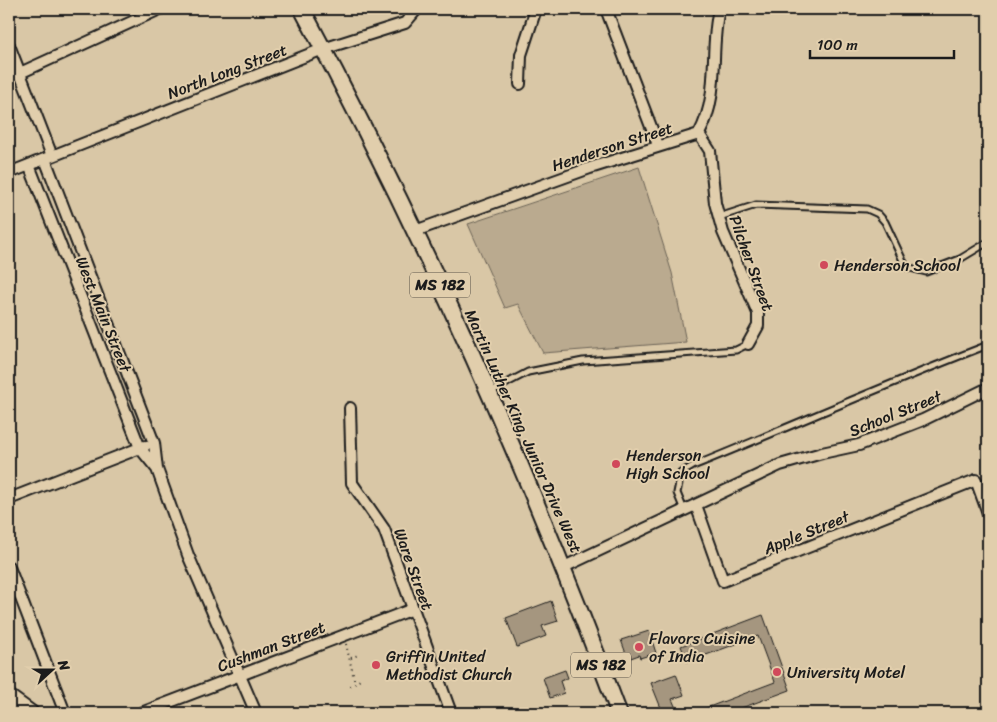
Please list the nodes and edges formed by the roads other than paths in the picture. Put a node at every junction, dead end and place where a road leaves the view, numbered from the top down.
1 (130, 9) edge
2 (160, 9) edge
3 (302, 9) edge
4 (417, 9) edge
5 (536, 9) edge
6 (606, 9) edge
7 (719, 9) edge
8 (134, 19) junction
9 (9, 45) edge
10 (323, 49) junction
11 (19, 73) junction
12 (9, 78) edge
13 (520, 84) dead end
14 (699, 134) junction
15 (658, 145) junction
16 (48, 157) junction
17 (29, 165) junction
18 (9, 173) edge
19 (719, 217) junction
20 (415, 231) junction
21 (988, 242) edge
22 (748, 344) joint
23 (988, 345) edge
24 (988, 388) edge
25 (490, 392) junction
26 (350, 408) dead end
27 (154, 443) junction
28 (140, 448) junction
29 (156, 470) junction
30 (9, 499) edge
31 (696, 505) junction
32 (684, 511) junction
33 (988, 513) edge
34 (9, 567) edge
35 (564, 567) junction
36 (412, 609) junction
37 (239, 674) junction
38 (9, 698) edge
39 (31, 713) edge
40 (65, 713) edge
41 (142, 713) edge
42 (256, 713) edge
43 (451, 713) edge
44 (619, 713) edge

1 - 8 street
2 - 8 street
3 - 10 main road, Martin Luther King, Junior Drive West / MS 182
4 - 10 street, North Long Street
5 - 13 street
6 - 15 street
7 - 14 street, Henderson Street
8 - 11 street
9 - 11 street, West Main Street
10 - 16 street, North Long Street
10 - 20 main road, Martin Luther King, Junior Drive West / MS 182
11 - 12 street
11 - 16 street, West Main Street
14 - 15 street, Henderson Street
14 - 19 street, Pilcher Street
15 - 20 street, Henderson Street
16 - 17 street, North Long Street
16 - 27 street, West Main Street
17 - 18 street, North Long Street
17 - 28 street, West Main Street
19 - 21 lane
19 - 22 street, Pilcher Street
20 - 25 main road, Martin Luther King, Junior Drive West / MS 182
22 - 25 lane
23 - 32 lane
24 - 31 street, School Street
25 - 35 main road, Martin Luther King, Junior Drive West / MS 182
26 - 36 street, Ware Street
27 - 28 street
27 - 29 street, West Main Street
28 - 29 street, West Main Street
28 - 30 street
29 - 37 street, West Main Street
31 - 32 street
31 - 33 street, Apple Street
32 - 35 street
34 - 40 street
35 - 44 main road, Martin Luther King, Junior Drive West / MS 182
36 - 37 street, Cushman Street
36 - 43 street, Ware Street
37 - 41 street, Cushman Street
37 - 42 street, West Main Street
38 - 39 street

